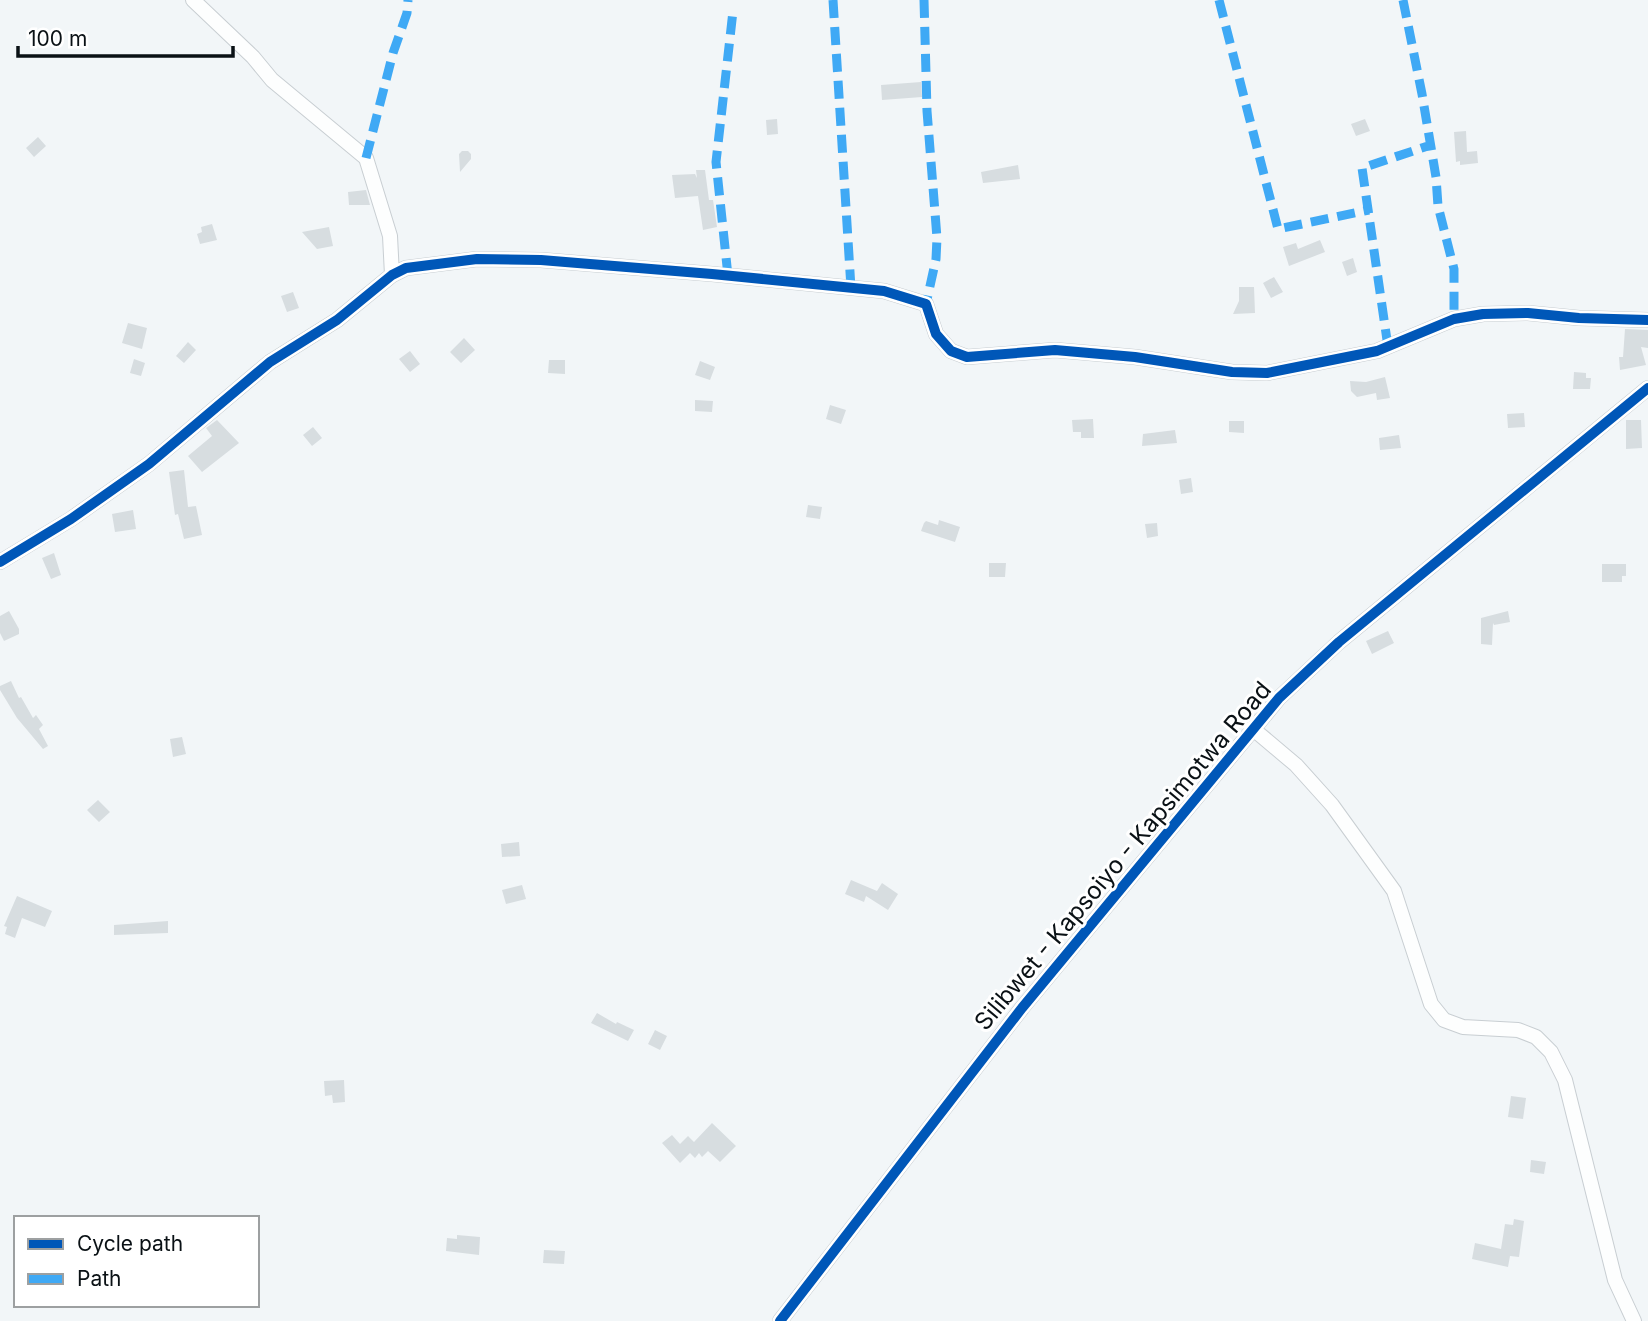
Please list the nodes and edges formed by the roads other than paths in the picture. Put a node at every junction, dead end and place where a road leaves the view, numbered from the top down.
1 (193, 0) edge
2 (392, 275) junction
3 (1648, 320) edge
4 (1648, 388) edge
5 (0, 562) edge
6 (1252, 728) junction
7 (780, 1321) edge
8 (1634, 1321) edge

1 - 2 street
2 - 3 street
2 - 5 street
4 - 6 street, Silibwet - Kapsoiyo - Kapsimotwa Road
6 - 7 street, Silibwet - Kapsoiyo - Kapsimotwa Road
6 - 8 street

